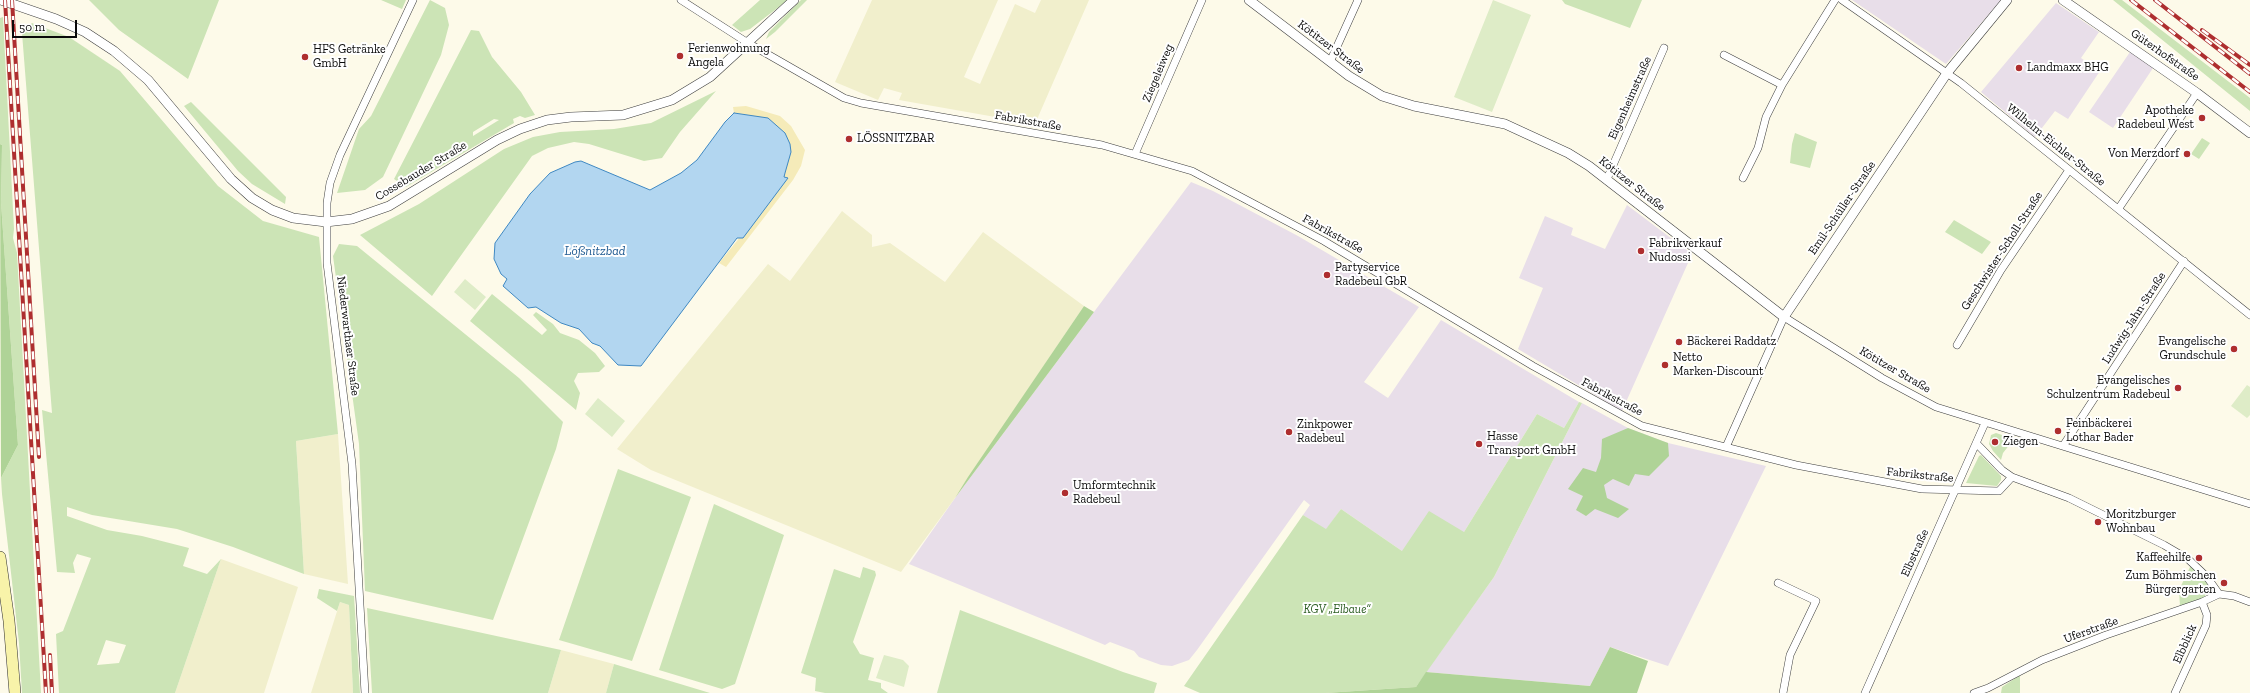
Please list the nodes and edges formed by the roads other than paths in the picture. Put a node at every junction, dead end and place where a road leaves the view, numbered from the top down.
1 (1, 0) edge
2 (413, 0) edge
3 (681, 0) edge
4 (794, 0) edge
5 (1202, 0) edge
6 (1249, 0) edge
7 (1358, 0) edge
8 (1835, 0) edge
9 (1842, 0) edge
10 (2007, 0) edge
11 (2064, 0) edge
12 (748, 43) junction
13 (1664, 48) dead end
14 (1724, 56) dead end
15 (1330, 62) junction
16 (1947, 73) junction
17 (1782, 85) junction
18 (2197, 93) junction
19 (2250, 133) edge
20 (1135, 154) junction
21 (2069, 170) junction
22 (1743, 178) dead end
23 (1607, 180) junction
24 (2118, 208) junction
25 (326, 222) junction
26 (2184, 261) junction
27 (2250, 315) edge
28 (1784, 317) junction
29 (1957, 345) dead end
30 (1985, 423) junction
31 (1977, 444) junction
32 (2063, 446) junction
33 (1726, 447) junction
34 (2012, 477) junction
35 (1955, 491) junction
36 (2250, 504) edge
37 (0, 557) edge
38 (1778, 583) dead end
39 (2219, 594) junction
40 (2202, 602) junction
41 (2250, 602) edge
42 (1989, 691) edge
43 (15, 693) edge
44 (365, 693) edge
45 (1783, 693) edge
46 (1865, 693) edge
47 (1974, 693) edge
48 (2175, 693) edge

1 - 25 street, Cossebauder Straße
2 - 25 street, Niederwarthaer Straße
3 - 12 street, Fabrikstraße
4 - 12 street, Cossebauder Straße
5 - 20 street, Ziegeleiweg
6 - 15 street, Kötitzer Straße
7 - 15 street
8 - 17 street
9 - 16 street, Wilhelm-Eichler-Straße
10 - 16 street, Emil-Schüller-Straße
11 - 18 street, Güterhofstraße
12 - 20 street, Fabrikstraße
12 - 25 street, Cossebauder Straße
13 - 23 street, Eigenheimstraße
14 - 17 street
15 - 23 street, Kötitzer Straße
16 - 21 street, Wilhelm-Eichler-Straße
16 - 28 street, Emil-Schüller-Straße
17 - 22 street
18 - 19 street, Güterhofstraße
18 - 24 street
20 - 33 street, Fabrikstraße
21 - 24 street, Wilhelm-Eichler-Straße
21 - 29 street, Geschwister-Scholl-Straße
23 - 28 street, Kötitzer Straße
24 - 26 street, Wilhelm-Eichler-Straße
25 - 44 street, Niederwarthaer Straße
26 - 27 street, Wilhelm-Eichler-Straße
26 - 32 street, Ludwig-Jahn-Straße
28 - 30 street, Kötitzer Straße
28 - 33 street, Emil-Schüller-Straße
30 - 31 street, Elbstraße
30 - 32 street, Kötitzer Straße
31 - 34 street
31 - 35 street, Elbstraße
32 - 36 street, Kötitzer Straße
33 - 35 street, Fabrikstraße
34 - 35 street, Fabrikstraße
34 - 39 street
35 - 46 street, Elbstraße
37 - 43 main road
38 - 45 street
39 - 40 street, Uferstraße
39 - 41 street
40 - 42 street, Uferstraße
40 - 48 street, Elbblick
42 - 47 street, Uferstraße

